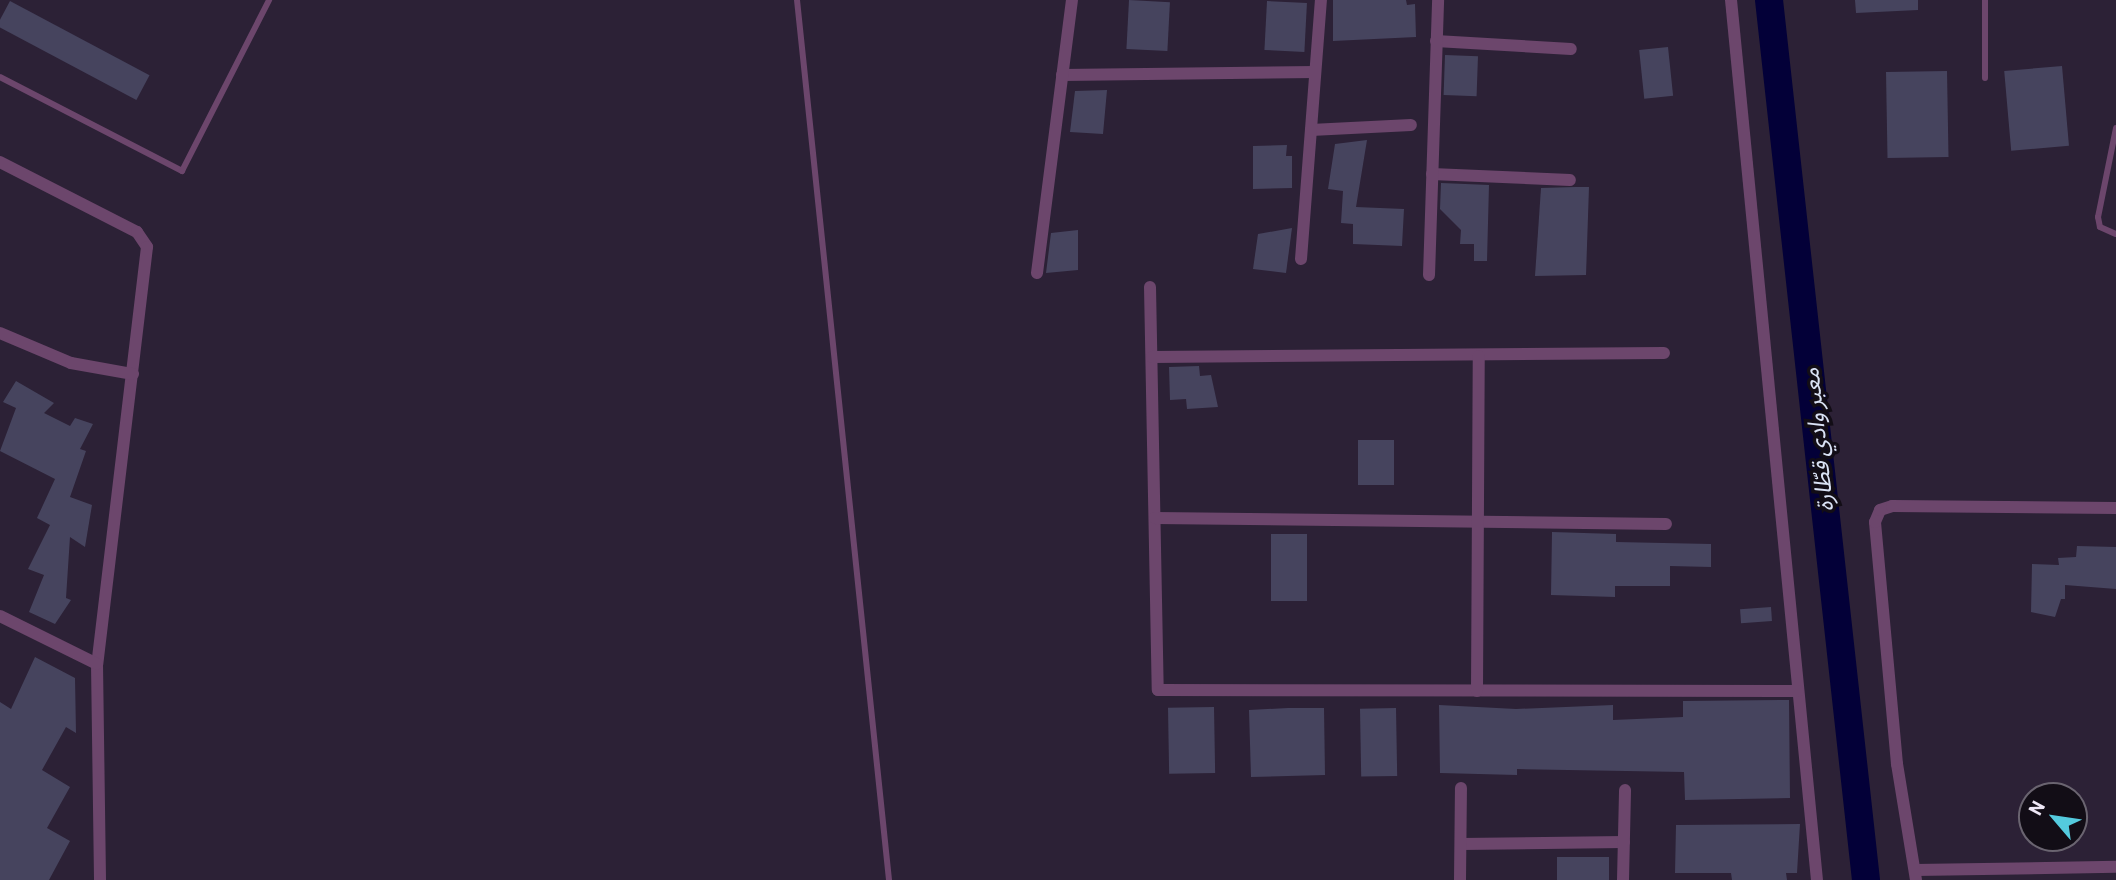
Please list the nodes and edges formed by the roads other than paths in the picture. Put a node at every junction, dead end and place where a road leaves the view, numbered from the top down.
1 (270, 0) edge
2 (797, 0) edge
3 (1072, 0) edge
4 (1321, 0) edge
5 (1438, 0) edge
6 (1731, 0) edge
7 (1985, 0) edge
8 (1436, 41) junction
9 (1571, 49) dead end
10 (1315, 72) junction
11 (1062, 75) junction
12 (0, 77) edge
13 (1985, 78) dead end
14 (1411, 125) dead end
15 (2116, 128) edge
16 (1311, 130) junction
17 (0, 162) edge
18 (1433, 174) junction
19 (1570, 180) dead end
20 (2116, 234) edge
21 (1301, 259) dead end
22 (1037, 272) dead end
23 (1430, 275) dead end
24 (1150, 287) dead end
25 (0, 333) edge
26 (1664, 353) dead end
27 (1479, 356) junction
28 (1152, 357) junction
29 (133, 374) junction
30 (2116, 508) edge
31 (1155, 517) junction
32 (1478, 519) junction
33 (1666, 524) dead end
34 (0, 616) edge
35 (97, 664) junction
36 (1477, 691) junction
37 (1798, 691) junction
38 (1461, 788) dead end
39 (1625, 790) dead end
40 (1624, 842) junction
41 (1461, 844) junction
42 (2116, 867) edge
43 (1916, 875) edge
44 (100, 880) edge
45 (889, 880) edge
46 (1460, 880) edge
47 (1623, 880) edge
48 (1817, 880) edge

1 - 12 lane
2 - 45 lane
3 - 11 street
4 - 10 street
5 - 8 street
6 - 37 street
7 - 13 lane
8 - 9 street
8 - 18 street
10 - 11 street
10 - 16 street
11 - 22 street
14 - 16 street
15 - 20 lane
16 - 21 street
17 - 29 street
18 - 19 street
18 - 23 street
24 - 28 street
25 - 29 street
26 - 27 street
27 - 28 street
27 - 32 street
28 - 31 street
29 - 35 street
30 - 43 street
31 - 32 street
31 - 36 street
32 - 33 street
32 - 36 street
34 - 35 street
35 - 44 street
36 - 37 street
37 - 48 street
38 - 41 street
39 - 40 street
40 - 41 street
40 - 47 street
41 - 46 street
42 - 43 street

